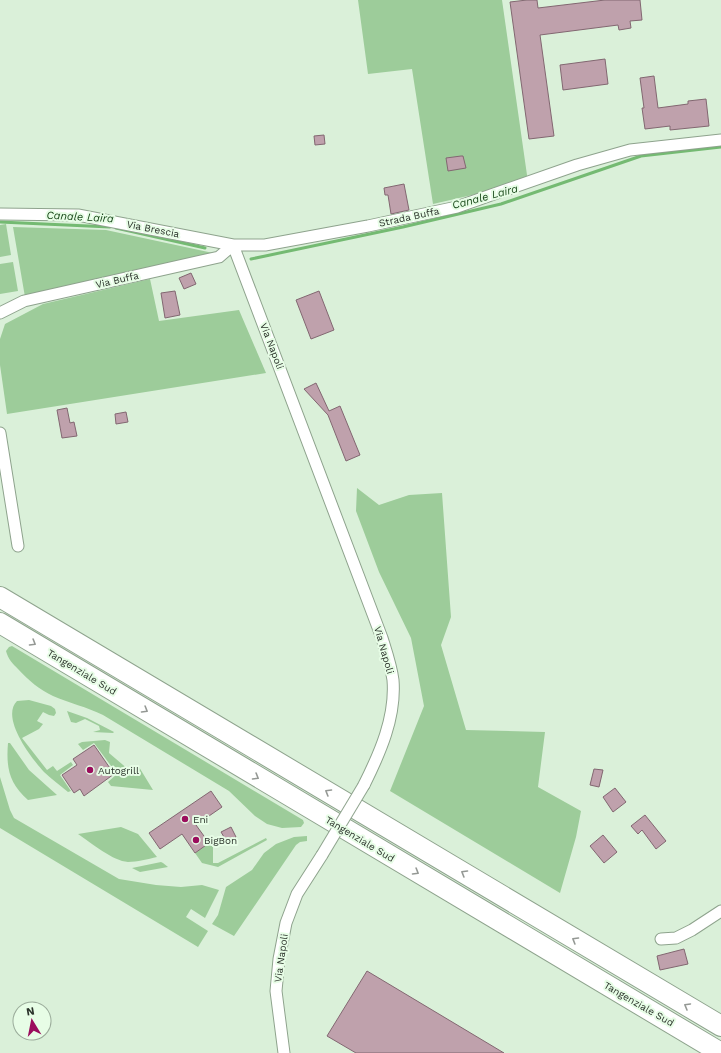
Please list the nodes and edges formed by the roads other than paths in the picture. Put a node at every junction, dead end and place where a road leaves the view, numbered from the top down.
1 (721, 140) edge
2 (0, 214) edge
3 (233, 245) junction
4 (0, 313) edge
5 (0, 432) edge
6 (18, 546) dead end
7 (0, 597) edge
8 (0, 623) edge
9 (721, 911) edge
10 (661, 940) dead end
11 (721, 1026) edge
12 (284, 1053) edge
13 (721, 1053) edge

1 - 3 street, Strada Buffa
2 - 3 street, Via Brescia
3 - 4 street, Via Buffa
3 - 12 street, Via Napoli, bridge
5 - 6 street
11 -> 7 highway
8 -> 13 highway, Tangenziale Sud
9 - 10 street

